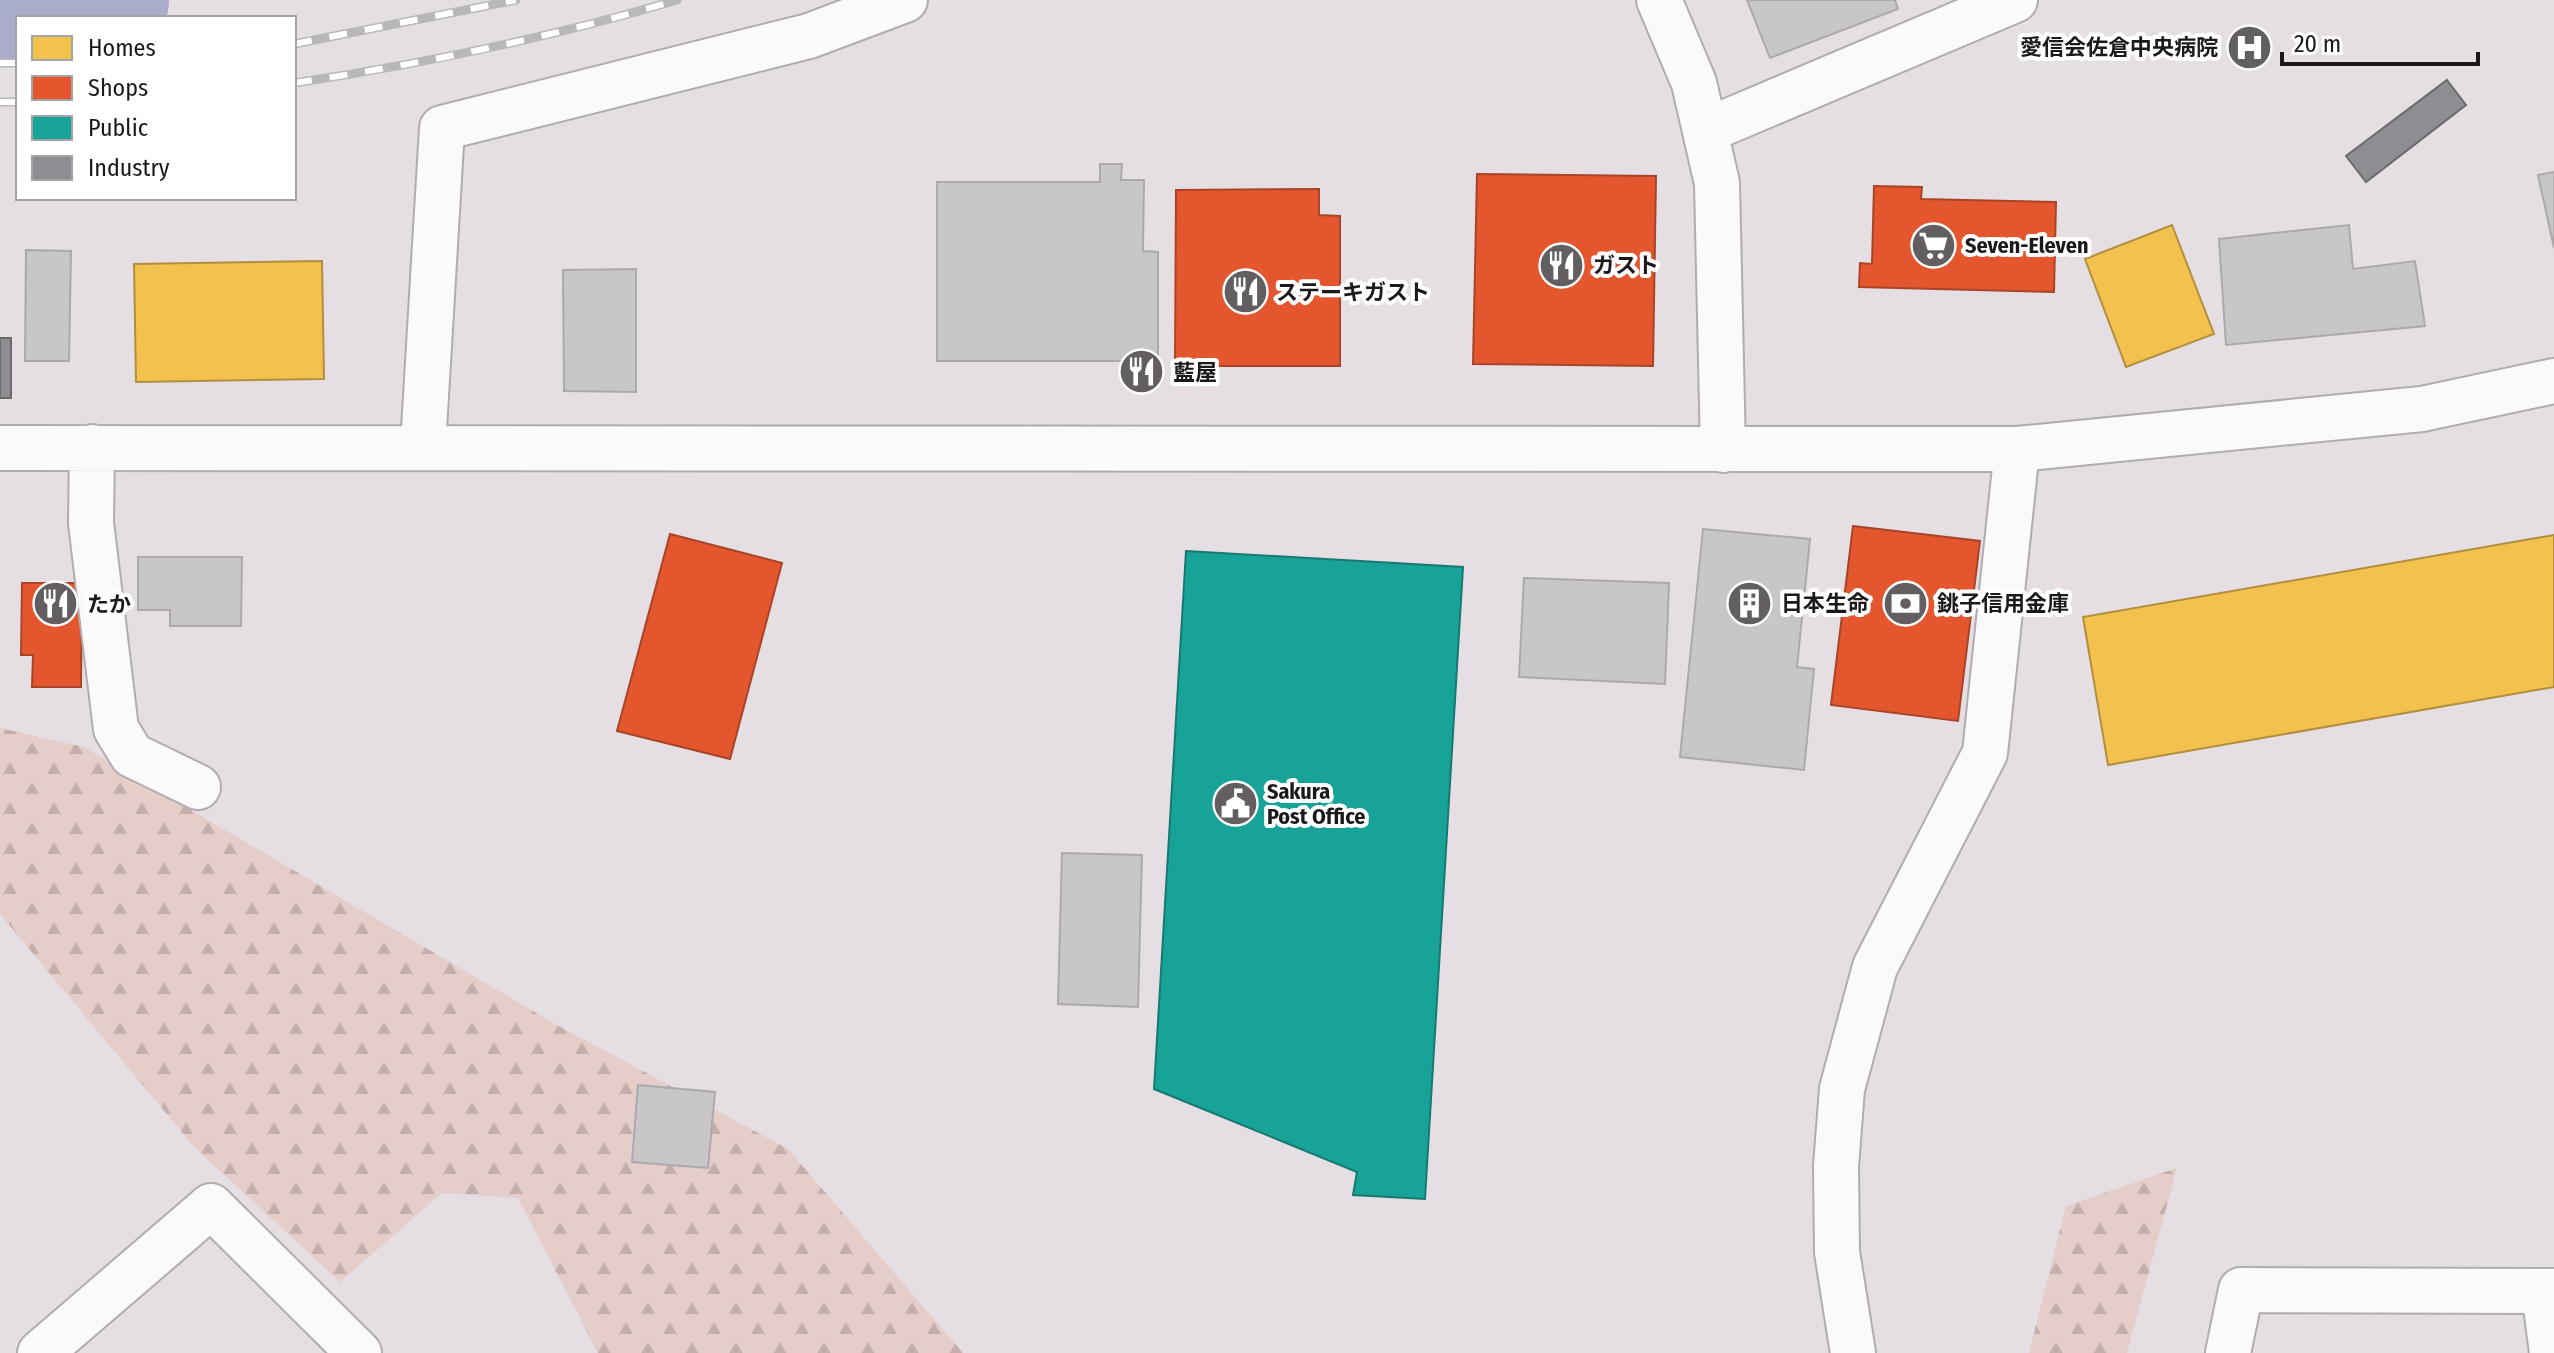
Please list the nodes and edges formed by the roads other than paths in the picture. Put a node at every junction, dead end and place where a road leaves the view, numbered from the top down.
1 (905, 0) edge
2 (1659, 0) edge
3 (2015, 0) edge
4 (1705, 131) junction
5 (2554, 381) edge
6 (423, 446) junction
7 (92, 447) junction
8 (0, 448) edge
9 (2017, 449) junction
10 (1723, 450) junction
11 (198, 787) dead end
12 (2549, 1291) edge
13 (40, 1353) edge
14 (359, 1353) edge
15 (1853, 1353) edge
16 (2228, 1353) edge
17 (2552, 1353) edge

1 - 6 street
2 - 4 street
3 - 4 street
4 - 10 street
5 - 9 street
6 - 7 street
6 - 10 street
7 - 8 street
7 - 11 street
9 - 10 street
9 - 15 street
12 - 16 street
12 - 17 street
13 - 14 street

